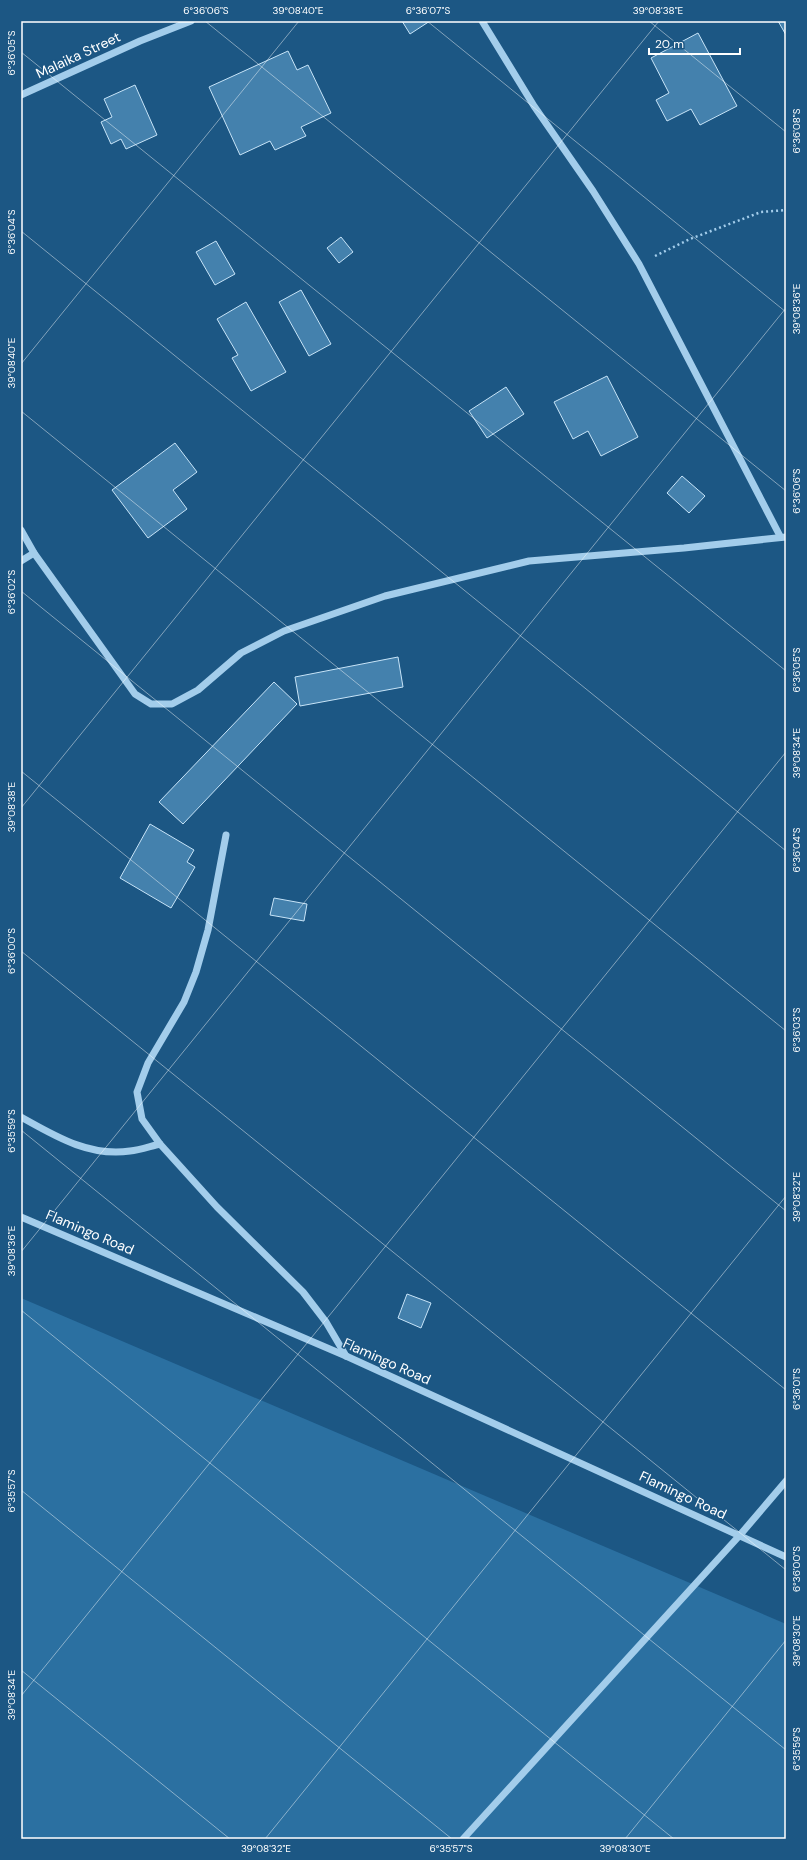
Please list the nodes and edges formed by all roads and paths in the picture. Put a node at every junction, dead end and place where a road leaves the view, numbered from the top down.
1 (191, 21) edge
2 (482, 21) edge
3 (21, 95) edge
4 (786, 210) edge
5 (639, 264) junction
6 (21, 530) edge
7 (783, 537) edge
8 (34, 553) junction
9 (21, 561) edge
10 (226, 835) dead end
11 (21, 1117) edge
12 (160, 1144) junction
13 (21, 1217) edge
14 (346, 1356) junction
15 (786, 1481) edge
16 (740, 1536) junction
17 (786, 1557) edge
18 (463, 1839) edge

1 - 3 street, Malaika Street
2 - 5 street
4 - 5 path
5 - 7 street
6 - 8 street
7 - 8 street
8 - 9 street
10 - 12 street
11 - 12 street
12 - 14 street
13 - 14 street, Flamingo Road
14 - 16 street, Flamingo Road
15 - 16 street
16 - 17 street, Flamingo Road
16 - 18 street

